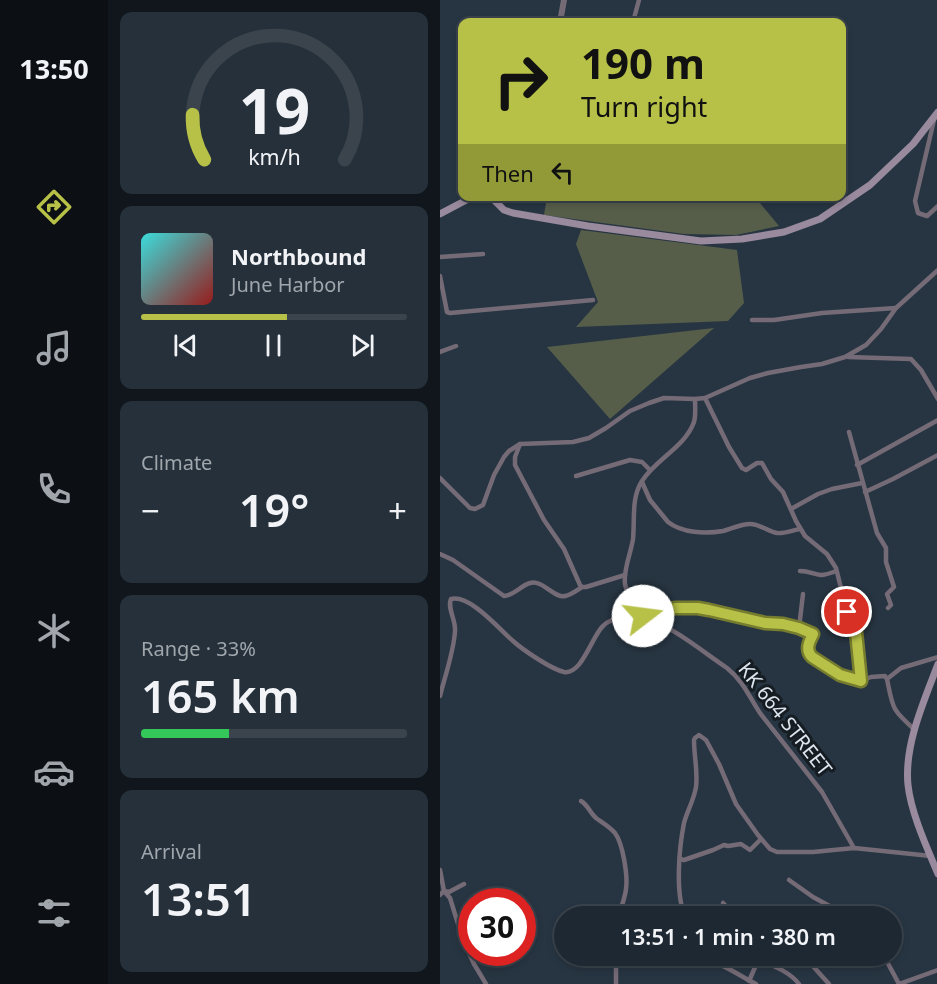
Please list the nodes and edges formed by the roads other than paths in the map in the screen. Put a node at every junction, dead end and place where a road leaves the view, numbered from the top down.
1 (564, 0) edge
2 (639, 0) edge
3 (561, 18) edge
4 (634, 18) edge
5 (936, 113) edge
6 (465, 201) edge
7 (495, 201) edge
8 (938, 206) edge
9 (440, 214) edge
10 (483, 254) dead end
11 (440, 257) edge
12 (938, 270) edge
13 (440, 276) edge
14 (593, 300) dead end
15 (896, 308) junction
16 (752, 320) dead end
17 (456, 346) dead end
18 (440, 352) edge
19 (845, 357) junction
20 (705, 398) junction
21 (695, 399) junction
22 (938, 399) edge
23 (938, 420) edge
24 (849, 432) dead end
25 (520, 444) junction
26 (938, 454) edge
27 (857, 465) junction
28 (650, 470) junction
29 (576, 476) dead end
30 (440, 478) edge
31 (642, 482) junction
32 (862, 483) junction
33 (865, 492) junction
34 (791, 509) junction
35 (800, 529) junction
36 (440, 554) edge
37 (836, 571) junction
38 (800, 572) dead end
39 (625, 575) junction
40 (582, 587) junction
41 (803, 594) dead end
42 (888, 608) dead end
43 (640, 615) junction
44 (799, 628) junction
45 (938, 657) edge
46 (938, 663) edge
47 (887, 679) junction
48 (861, 681) junction
49 (440, 696) edge
50 (915, 730) junction
51 (581, 801) dead end
52 (761, 839) junction
53 (854, 848) junction
54 (931, 856) junction
55 (680, 859) junction
56 (936, 865) edge
57 (440, 870) edge
58 (938, 874) edge
59 (789, 880) dead end
60 (464, 884) dead end
61 (442, 893) edge
62 (724, 903) dead end
63 (621, 906) edge
64 (680, 906) edge
65 (727, 906) edge
66 (830, 906) edge
67 (616, 966) edge
68 (721, 966) edge
69 (755, 966) edge
70 (774, 966) edge
71 (813, 966) edge
72 (889, 966) edge
73 (938, 970) edge
74 (749, 981) junction
75 (486, 984) edge
76 (616, 984) edge
77 (756, 984) edge
78 (799, 984) edge
79 (829, 984) edge
80 (899, 984) edge

1 - 3 street
2 - 4 street
5 - 7 main road
5 - 8 street
6 - 9 main road
10 - 11 street
12 - 15 street
13 - 14 street
15 - 16 street
15 - 19 street
17 - 18 street
19 - 20 street
19 - 22 street
20 - 21 street
20 - 34 street
21 - 25 street
21 - 28 street
23 - 27 street
24 - 27 street
25 - 30 street
25 - 40 street
26 - 33 street
27 - 32 street
28 - 29 street
28 - 31 street
31 - 35 street
31 - 39 street
32 - 33 street
32 - 34 street
33 - 42 street
34 - 35 street
35 - 37 street
36 - 40 street
37 - 38 street
37 - 48 street
39 - 40 street
39 - 43 street
41 - 44 street
43 - 44 street
43 - 49 street
43 - 53 street, KK 664 STREET
44 - 48 street
45 - 47 street
46 - 50 main road
47 - 48 street
47 - 50 street
50 - 54 main road
51 - 63 street
52 - 53 street
52 - 55 street
52 - 55 street
53 - 54 street
54 - 56 main road
55 - 64 street
56 - 58 main road
57 - 61 street
59 - 66 street
60 - 61 street
61 - 75 street
62 - 65 street
67 - 76 street
68 - 74 street
69 - 74 street
70 - 78 street
71 - 79 street
72 - 80 street
73 - 80 street
74 - 77 street

